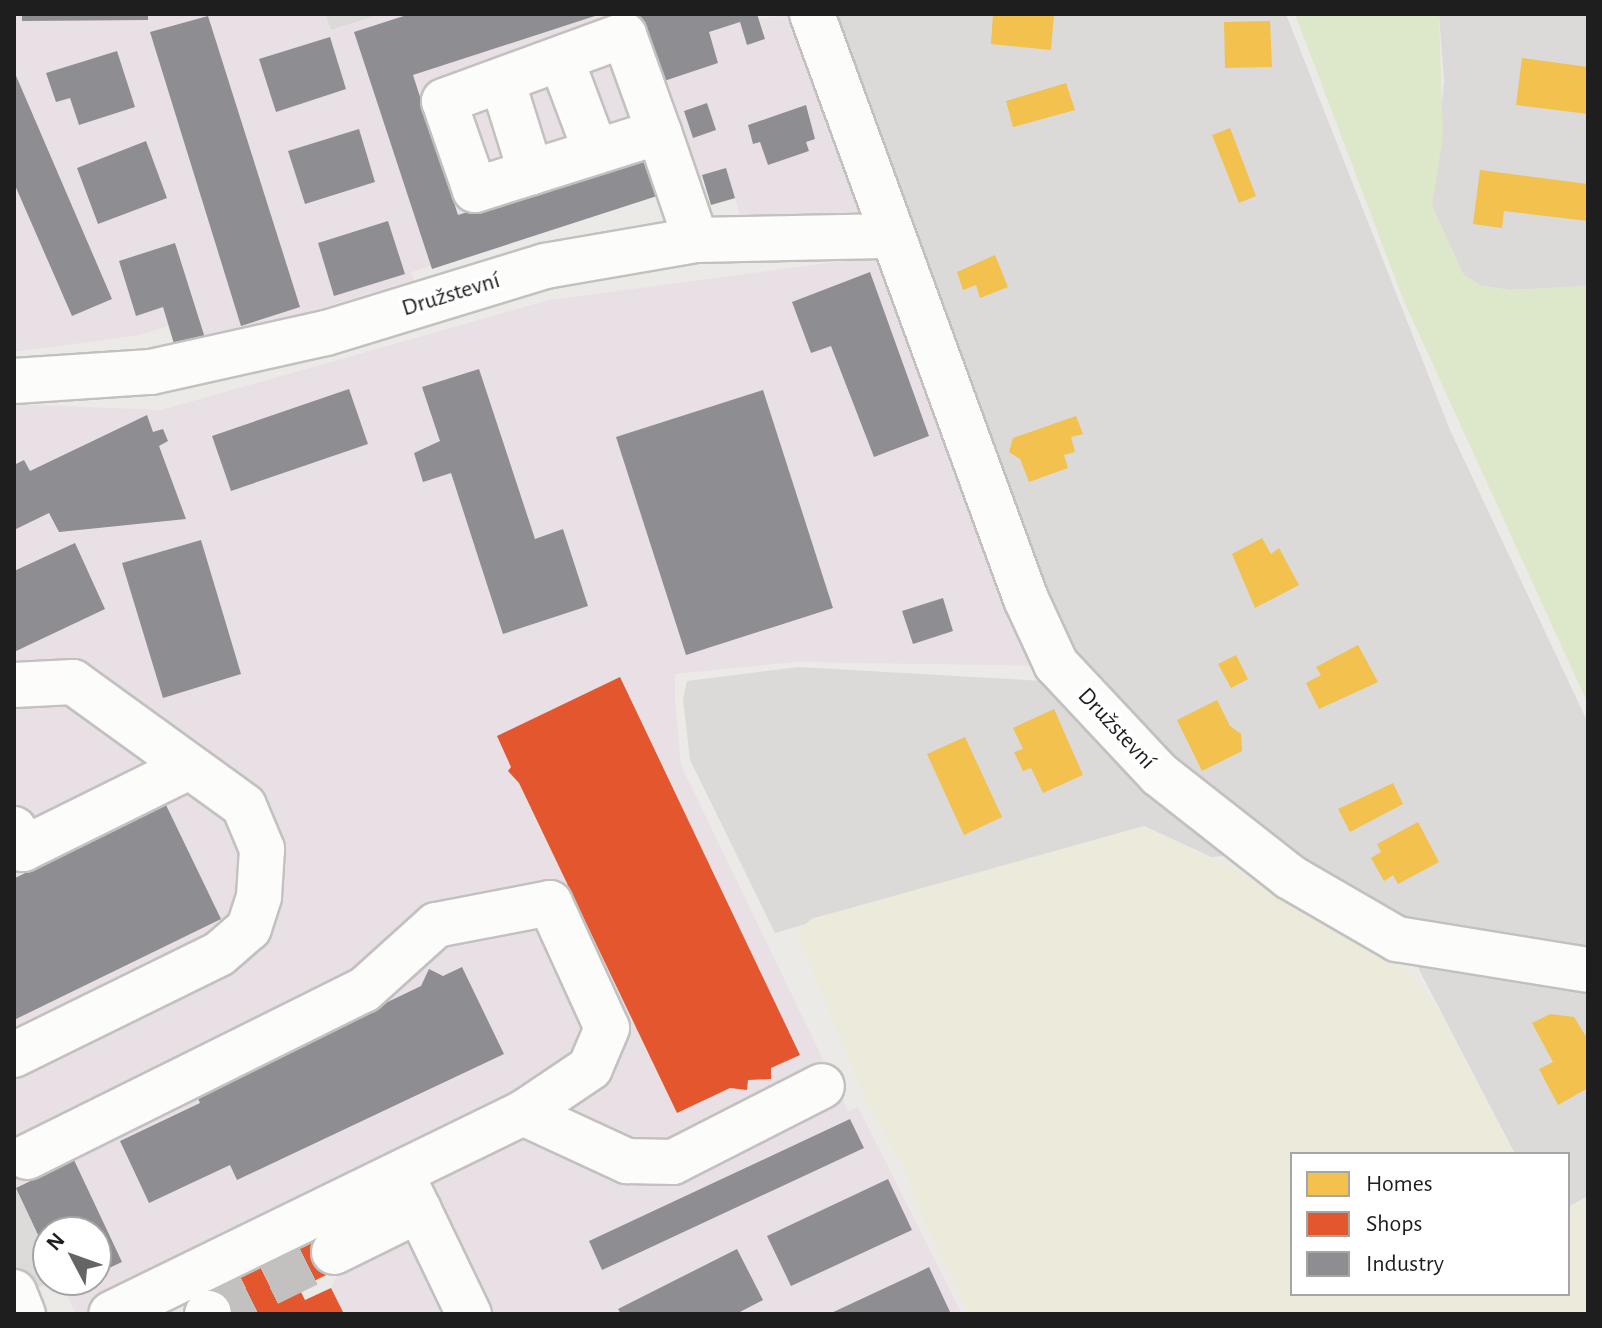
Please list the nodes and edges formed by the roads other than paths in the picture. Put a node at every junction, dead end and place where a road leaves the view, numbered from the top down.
1 (812, 14) edge
2 (561, 59) junction
3 (502, 80) junction
4 (659, 132) junction
5 (596, 152) junction
6 (531, 173) junction
7 (893, 236) junction
8 (696, 240) junction
9 (14, 381) edge
10 (14, 685) edge
11 (189, 767) junction
12 (14, 829) edge
13 (1588, 970) edge
14 (14, 1055) edge
15 (822, 1086) dead end
16 (523, 1113) junction
17 (27, 1157) dead end
18 (410, 1192) junction
19 (334, 1252) tunnel mouth
20 (14, 1292) edge
21 (138, 1308) edge
22 (23, 1314) edge
23 (469, 1314) edge

1 - 7 street, Družstevní
2 - 3 street
2 - 4 street
2 - 5 street
3 - 6 street
3 - 6 street
4 - 5 street
4 - 8 street
5 - 6 street
7 - 8 street, Družstevní
7 - 13 street, Družstevní
8 - 9 street, Družstevní
10 - 11 street
11 - 12 street
11 - 14 street
15 - 16 street
16 - 17 street
16 - 18 street
18 - 19 street
18 - 21 street
18 - 23 street
20 - 22 street

